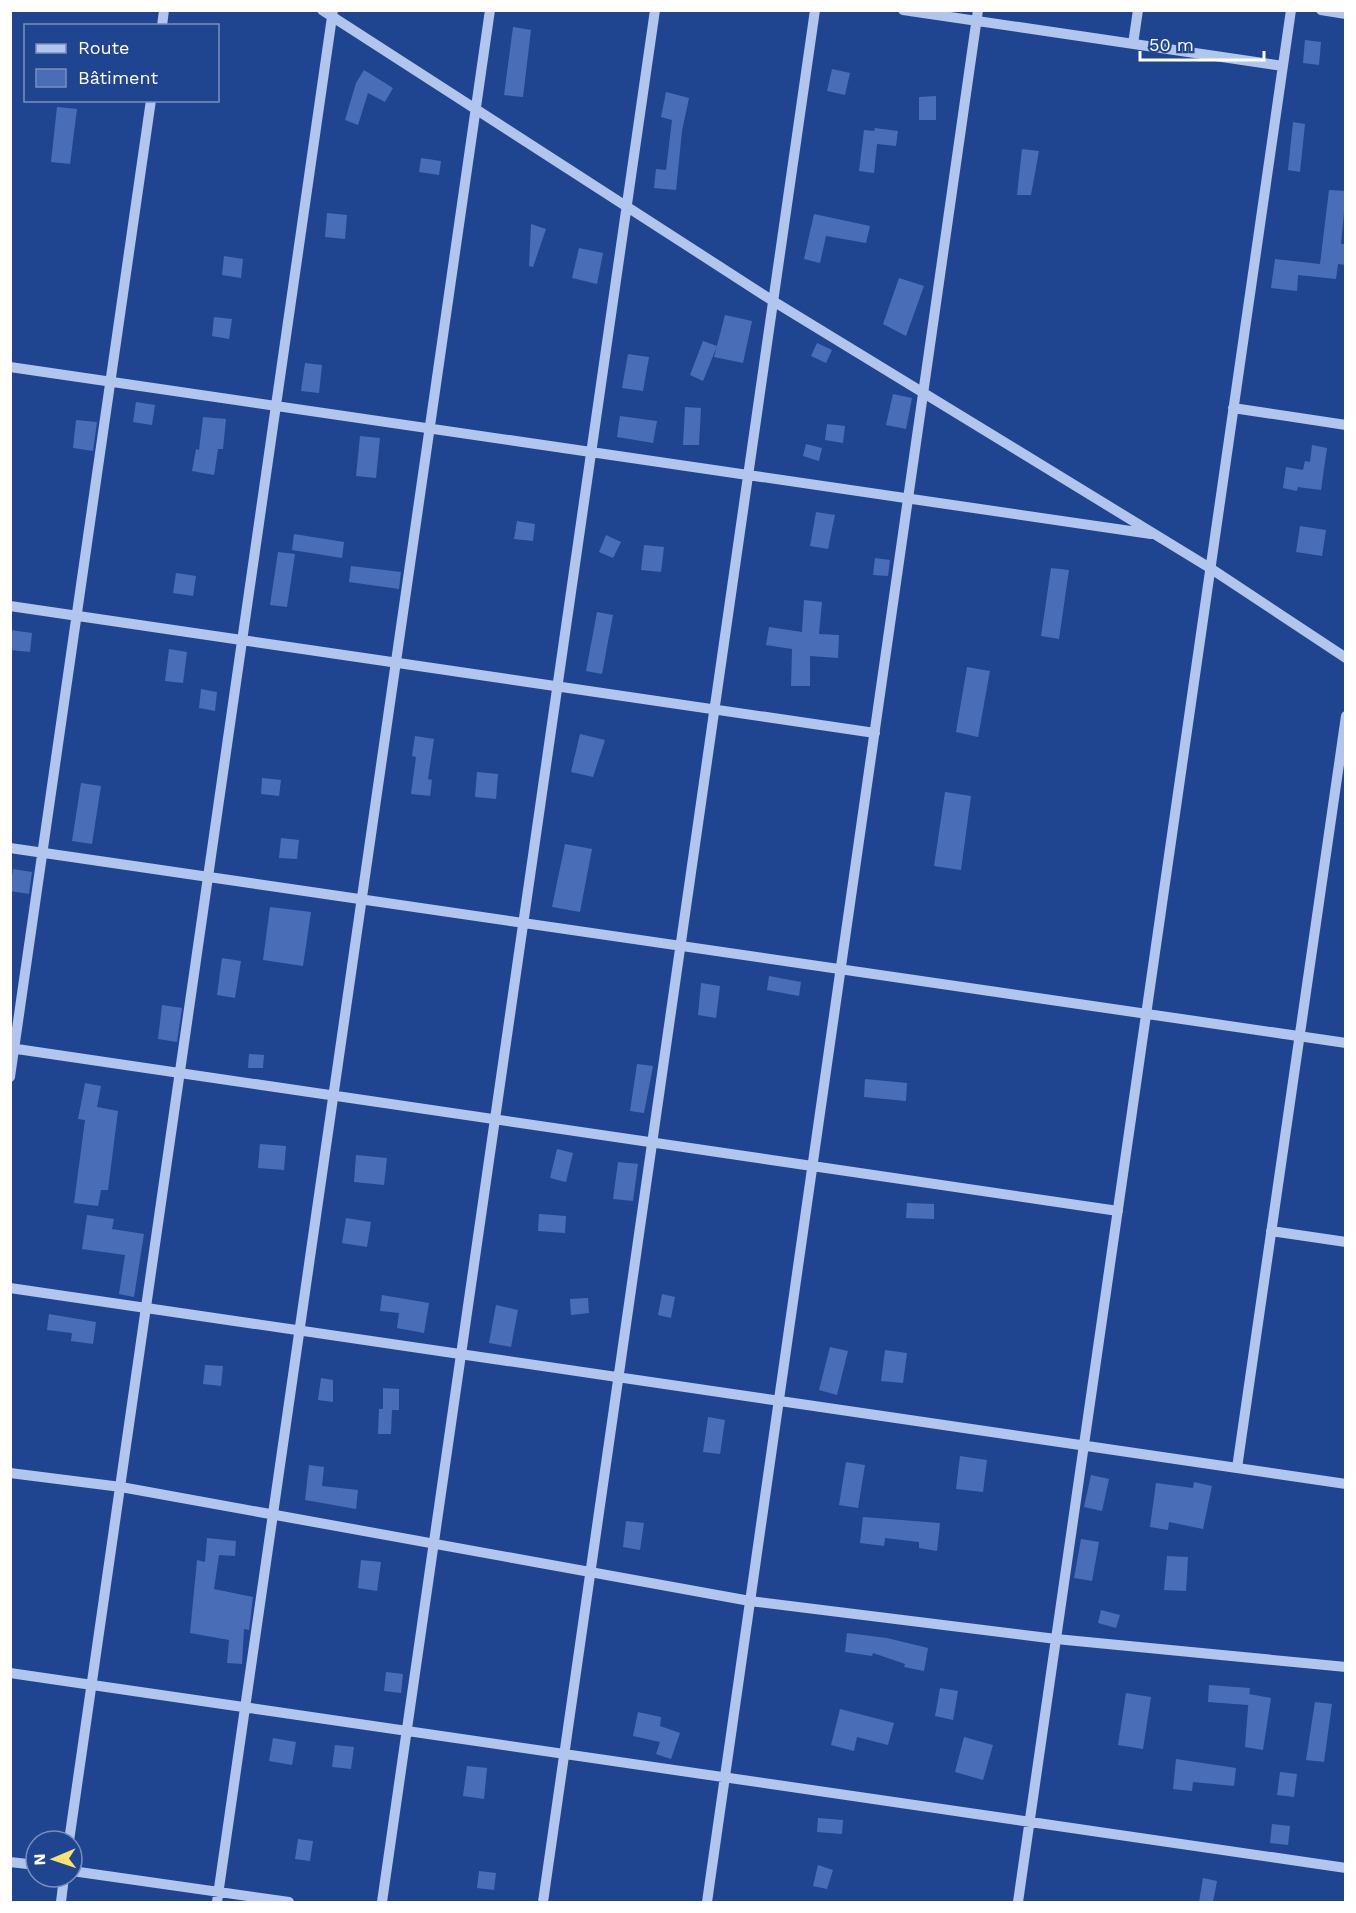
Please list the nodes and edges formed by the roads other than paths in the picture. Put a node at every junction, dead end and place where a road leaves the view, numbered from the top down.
1 (322, 10) edge
2 (490, 10) edge
3 (655, 10) edge
4 (815, 10) edge
5 (903, 10) edge
6 (1138, 10) edge
7 (1291, 10) edge
8 (1321, 10) edge
9 (333, 14) edge
10 (1346, 14) edge
11 (978, 16) edge
12 (1133, 44) junction
13 (1283, 66) junction
14 (151, 102) edge
15 (476, 109) junction
16 (627, 206) junction
17 (773, 301) junction
18 (10, 367) edge
19 (111, 381) junction
20 (923, 393) junction
21 (276, 406) junction
22 (1233, 408) junction
23 (1346, 425) edge
24 (430, 428) junction
25 (591, 452) junction
26 (748, 475) junction
27 (908, 498) junction
28 (1158, 535) junction
29 (1210, 568) junction
30 (10, 606) edge
31 (77, 616) junction
32 (243, 640) junction
33 (1346, 658) edge
34 (396, 663) junction
35 (557, 686) junction
36 (714, 710) junction
37 (1346, 716) edge
38 (875, 733) junction
39 (10, 848) edge
40 (43, 852) junction
41 (208, 876) junction
42 (362, 899) junction
43 (523, 922) junction
44 (680, 946) junction
45 (841, 969) junction
46 (1146, 1014) junction
47 (1299, 1036) junction
48 (1346, 1043) edge
49 (13, 1049) edge
50 (180, 1073) junction
51 (10, 1077) edge
52 (333, 1096) junction
53 (495, 1119) junction
54 (652, 1143) junction
55 (813, 1166) junction
56 (1118, 1211) junction
57 (1271, 1231) junction
58 (1346, 1242) edge
59 (10, 1288) edge
60 (146, 1308) junction
61 (300, 1330) junction
62 (461, 1354) junction
63 (618, 1377) junction
64 (779, 1401) junction
65 (1084, 1445) junction
66 (1237, 1468) junction
67 (10, 1473) edge
68 (1346, 1484) edge
69 (120, 1487) junction
70 (273, 1515) junction
71 (434, 1544) junction
72 (590, 1572) junction
73 (750, 1601) junction
74 (1056, 1639) junction
75 (1346, 1667) edge
76 (10, 1673) edge
77 (92, 1685) junction
78 (246, 1707) junction
79 (407, 1731) junction
80 (564, 1754) junction
81 (725, 1778) junction
82 (1030, 1822) junction
83 (71, 1829) edge
84 (1346, 1868) edge
85 (84, 1873) edge
86 (218, 1897) edge
87 (289, 1902) edge
88 (382, 1902) edge
89 (543, 1902) edge
90 (707, 1902) edge
91 (1018, 1902) edge

1 - 9 street
2 - 15 street
3 - 16 street
4 - 17 street
5 - 11 street
6 - 12 street
7 - 13 street
8 - 10 street
9 - 15 street
9 - 21 street
11 - 12 street
11 - 20 street
12 - 13 street
13 - 22 street
14 - 19 street
15 - 16 street
15 - 24 street
16 - 17 street
16 - 25 street
17 - 20 street
17 - 26 street
18 - 19 street
19 - 21 street
19 - 31 street
20 - 27 street
20 - 28 street
21 - 24 street
21 - 32 street
22 - 23 street
22 - 29 street
24 - 25 street
24 - 34 street
25 - 26 street
25 - 35 street
26 - 27 street
26 - 36 street
27 - 28 street
27 - 38 street
28 - 29 street
29 - 33 street
29 - 46 street
30 - 31 street
31 - 32 street
31 - 40 street
32 - 34 street
32 - 41 street
34 - 35 street
34 - 42 street
35 - 36 street
35 - 43 street
36 - 38 street
36 - 44 street
37 - 47 street
38 - 45 street
39 - 40 street
40 - 41 street
40 - 49 street
41 - 42 street
41 - 50 street
42 - 43 street
42 - 52 street
43 - 44 street
43 - 53 street
44 - 45 street
44 - 54 street
45 - 46 street
45 - 55 street
46 - 47 street
46 - 56 street
47 - 48 street
47 - 57 street
49 - 50 street
49 - 51 street
50 - 52 street
50 - 60 street
52 - 53 street
52 - 61 street
53 - 54 street
53 - 62 street
54 - 55 street
54 - 63 street
55 - 56 street
55 - 64 street
56 - 65 street
57 - 58 street
57 - 66 street
59 - 60 street
60 - 61 street
60 - 69 street
61 - 62 street
61 - 70 street
62 - 63 street
62 - 71 street
63 - 64 street
63 - 72 street
64 - 65 street
64 - 73 street
65 - 66 street
65 - 74 street
66 - 68 street
67 - 69 street
69 - 70 street
69 - 77 street
70 - 71 street
70 - 78 street
71 - 72 street
71 - 79 street
72 - 73 street
72 - 80 street
73 - 74 street
73 - 81 street
74 - 75 street
74 - 82 street
76 - 77 street
77 - 78 street
77 - 83 street
78 - 79 street
78 - 86 street
79 - 80 street
79 - 88 street
80 - 81 street
80 - 89 street
81 - 82 street
81 - 90 street
82 - 84 street
82 - 91 street
85 - 86 street
86 - 87 street

